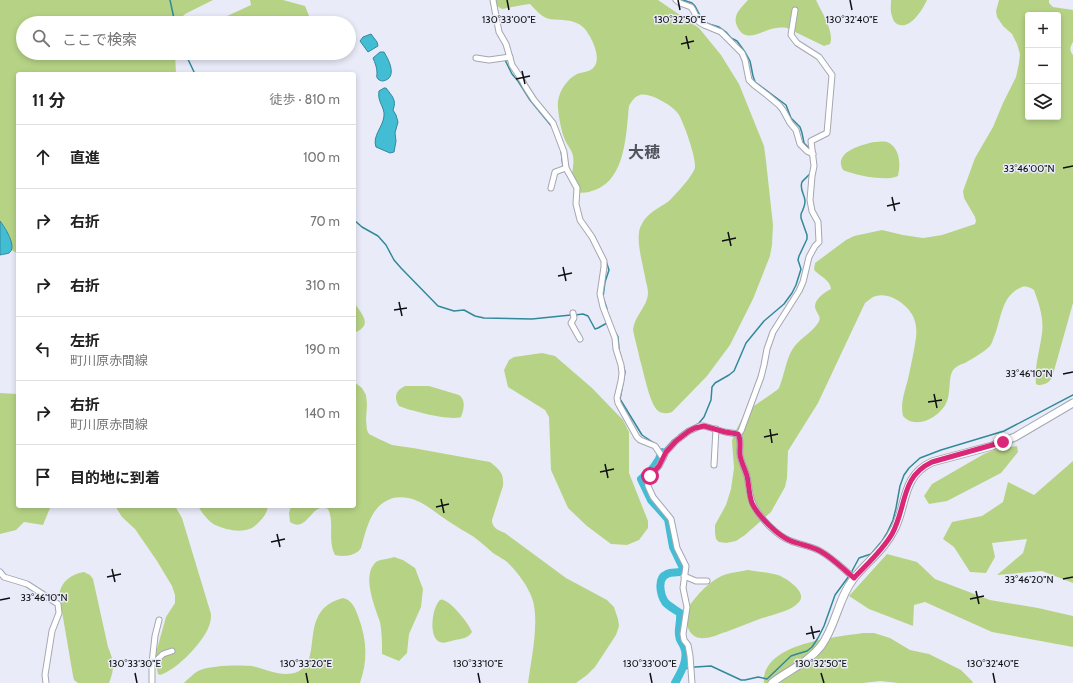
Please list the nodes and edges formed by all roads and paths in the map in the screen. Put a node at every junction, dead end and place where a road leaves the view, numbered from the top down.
1 (493, 0) edge
2 (676, 0) edge
3 (795, 10) dead end
4 (510, 57) junction
5 (476, 58) dead end
6 (813, 154) junction
7 (566, 168) junction
8 (551, 188) dead end
9 (573, 313) dead end
10 (580, 339) dead end
11 (1073, 403) edge
12 (716, 429) junction
13 (738, 434) junction
14 (663, 458) junction
15 (714, 465) dead end
16 (0, 572) edge
17 (684, 576) junction
18 (854, 578) junction
19 (2, 579) edge
20 (707, 580) dead end
21 (159, 620) dead end
22 (172, 651) dead end
23 (152, 663) junction
24 (46, 683) edge
25 (152, 683) edge
26 (692, 683) edge
27 (772, 683) edge

1 - 4 street
2 - 6 street
3 - 6 street
4 - 5 street
4 - 7 street
6 - 13 street
7 - 8 street
7 - 14 street
9 - 10 street
11 - 18 main road
12 - 13 street
12 - 14 street
12 - 15 street
13 - 18 street
14 - 17 street
16 - 19 street
17 - 20 street
17 - 26 street
18 - 27 main road
19 - 24 street
21 - 23 street
22 - 23 street
23 - 25 street

